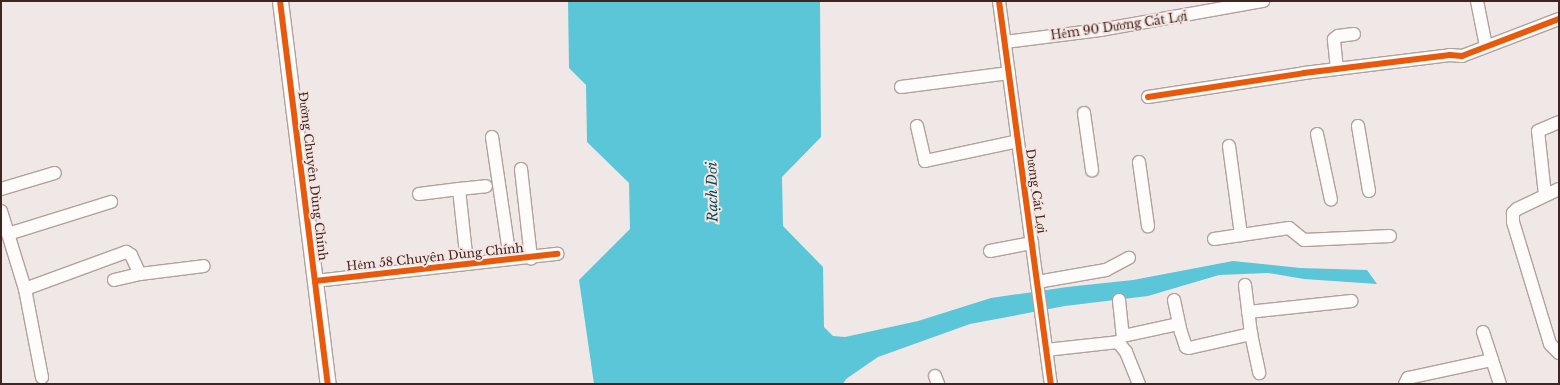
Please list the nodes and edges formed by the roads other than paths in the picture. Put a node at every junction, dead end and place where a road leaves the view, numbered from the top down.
1 (280, 1) edge
2 (999, 1) edge
3 (1263, 1) edge
4 (1478, 1) edge
5 (1559, 19) edge
6 (1354, 34) dead end
7 (1005, 42) junction
8 (1486, 46) junction
9 (1337, 69) junction
10 (1009, 73) junction
11 (901, 87) dead end
12 (1148, 97) dead end
13 (1084, 113) dead end
14 (1559, 122) edge
15 (917, 126) dead end
16 (1358, 126) dead end
17 (1317, 134) dead end
18 (492, 137) dead end
19 (1018, 142) junction
20 (1229, 146) dead end
21 (1139, 162) dead end
22 (521, 170) dead end
23 (1092, 170) dead end
24 (55, 173) dead end
25 (486, 186) dead end
26 (1, 189) edge
27 (459, 189) junction
28 (1559, 189) edge
29 (1369, 191) dead end
30 (419, 194) dead end
31 (1545, 194) junction
32 (1331, 200) dead end
33 (111, 202) dead end
34 (1, 211) edge
35 (1148, 226) dead end
36 (8, 234) junction
37 (1241, 235) junction
38 (1390, 236) dead end
39 (1214, 239) dead end
40 (1032, 243) junction
41 (990, 251) dead end
42 (557, 254) dead end
43 (530, 258) junction
44 (1129, 258) dead end
45 (510, 259) junction
46 (467, 263) junction
47 (204, 266) dead end
48 (140, 274) junction
49 (114, 280) dead end
50 (315, 281) junction
51 (1037, 284) junction
52 (1245, 285) dead end
53 (24, 289) junction
54 (1119, 300) dead end
55 (1174, 300) dead end
56 (1351, 301) dead end
57 (1248, 312) junction
58 (1178, 324) junction
59 (1483, 332) dead end
60 (1251, 334) junction
61 (1046, 350) junction
62 (1559, 353) edge
63 (1492, 360) junction
64 (1260, 373) dead end
65 (42, 377) dead end
66 (328, 384) edge
67 (1051, 384) edge
68 (1139, 384) edge
69 (1405, 384) edge
70 (1500, 384) edge

1 - 50 street, Đường Chuyên Dùng Chính
2 - 7 street, Dương Cát Lợi
3 - 7 street, Hẻm 90 Dương Cát Lợi
4 - 8 street
5 - 8 street
6 - 9 street
7 - 10 street, Dương Cát Lợi
8 - 9 street
9 - 12 street
10 - 11 street
10 - 19 street, Dương Cát Lợi
13 - 23 street
14 - 31 street
15 - 19 street
16 - 29 street
17 - 32 street
18 - 45 street
19 - 40 street, Dương Cát Lợi
20 - 37 street
21 - 35 street
22 - 43 street
24 - 26 street
25 - 27 street
27 - 30 street
27 - 46 street
28 - 31 street
31 - 62 street
33 - 36 street
34 - 36 street
36 - 53 street
37 - 38 street
37 - 39 street
40 - 41 street
40 - 51 street, Dương Cát Lợi
42 - 43 street, Hẻm 58 Chuyên Dùng Chính
43 - 45 street, Hẻm 58 Chuyên Dùng Chính
44 - 51 street
45 - 46 street, Hẻm 58 Chuyên Dùng Chính
46 - 50 street, Hẻm 58 Chuyên Dùng Chính
47 - 48 street
48 - 49 street
48 - 53 street
50 - 66 street, Đường Chuyên Dùng Chính
51 - 61 street, Dương Cát Lợi
52 - 57 street
53 - 65 street
54 - 58 street
55 - 58 street
56 - 57 street
57 - 60 street
58 - 60 street
59 - 63 street
60 - 64 street
61 - 67 street, Dương Cát Lợi
61 - 68 street
63 - 69 street
63 - 70 street

